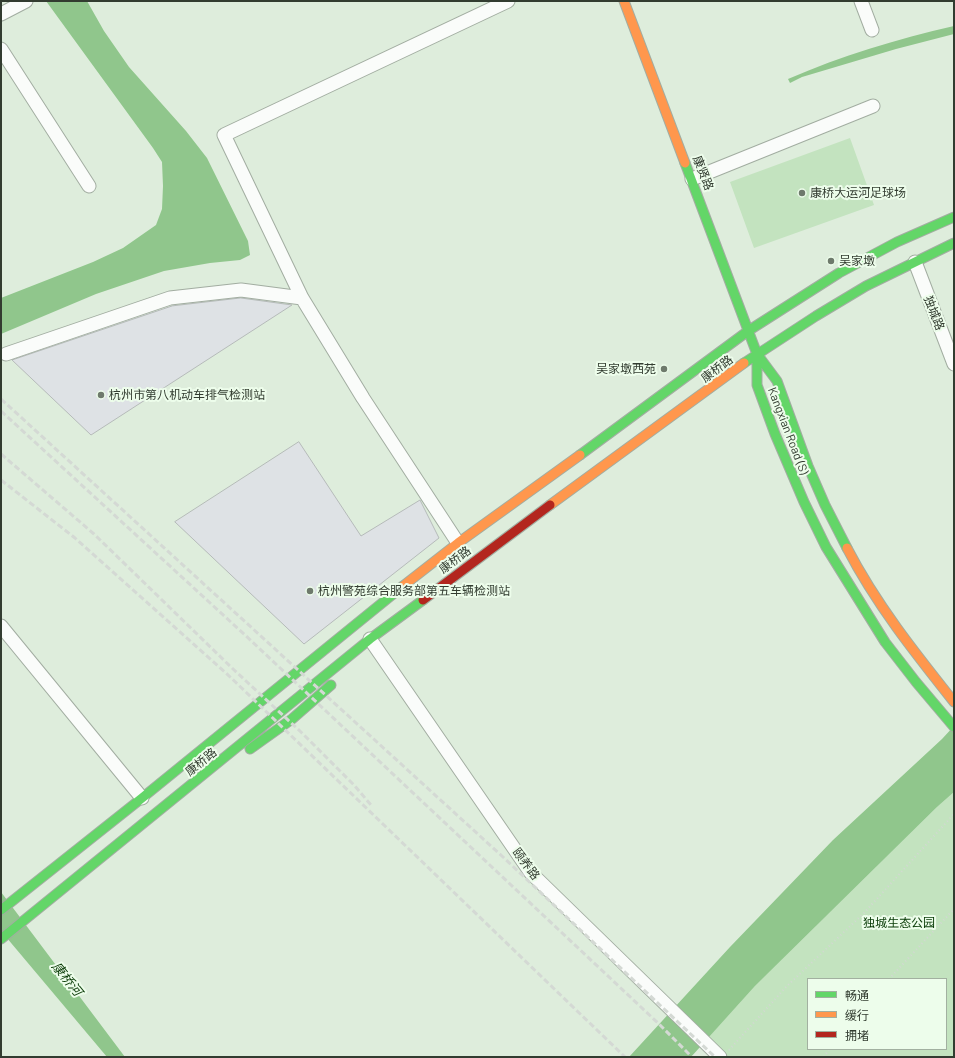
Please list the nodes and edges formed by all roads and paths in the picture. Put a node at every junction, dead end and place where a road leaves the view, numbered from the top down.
1 (26, 1) edge
2 (508, 1) edge
3 (624, 1) edge
4 (861, 1) edge
5 (1, 14) edge
6 (872, 30) dead end
7 (1, 48) edge
8 (873, 106) dead end
9 (692, 179) junction
10 (89, 186) dead end
11 (954, 216) edge
12 (954, 244) edge
13 (915, 262) junction
14 (302, 298) junction
15 (748, 331) junction
16 (6, 354) dead end
17 (757, 354) junction
18 (954, 364) edge
19 (458, 543) junction
20 (1, 626) edge
21 (370, 639) junction
22 (954, 702) edge
23 (954, 728) edge
24 (189, 786) junction
25 (142, 798) junction
26 (954, 814) edge
27 (954, 909) edge
28 (1, 910) edge
29 (1, 939) edge
30 (890, 978) edge
31 (720, 1053) edge

1 - 5 street
2 - 14 street
3 - 9 main road, 康贤路
4 - 6 street
7 - 10 street
8 - 9 street
9 - 15 main road, 康贤路
11 - 15 main road, 康桥路
12 - 13 main road, 康桥路
13 - 17 main road, 康桥路
13 - 18 street, 独城路
14 - 16 street
14 - 19 street
15 - 17 main road, 康贤路
15 - 19 main road, 康桥路
17 - 21 main road, 康桥路
17 - 22 main road, Kangxian Road (S)
17 - 23 main road, Kangxian Road (S)
19 - 25 main road, 康桥路
20 - 25 street
21 - 24 main road, 康桥路
21 - 24 main road
21 - 31 street, 颐养路
24 - 29 main road, 康桥路
25 - 28 main road, 康桥路
26 - 31 path
27 - 30 path

